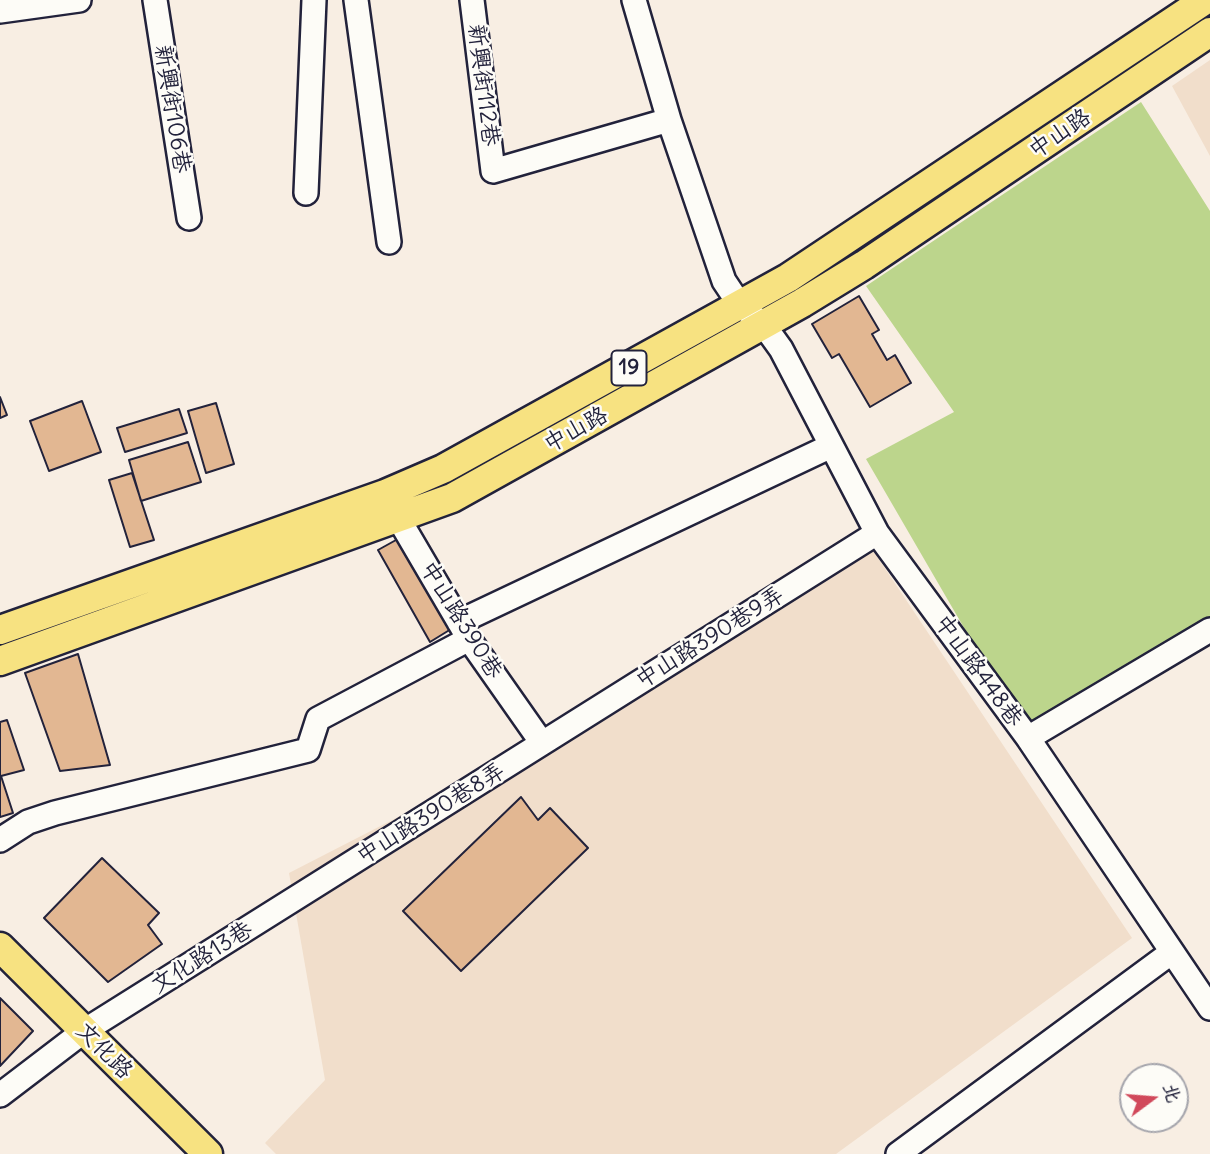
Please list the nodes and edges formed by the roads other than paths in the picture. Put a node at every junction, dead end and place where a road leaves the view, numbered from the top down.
1 (79, 0) edge
2 (155, 0) edge
3 (314, 0) edge
4 (356, 0) edge
5 (472, 0) edge
6 (634, 0) edge
7 (1205, 0) edge
8 (0, 11) edge
9 (1210, 32) edge
10 (1133, 48) junction
11 (1149, 74) junction
12 (669, 120) junction
13 (306, 192) dead end
14 (189, 218) dead end
15 (388, 242) dead end
16 (740, 306) junction
17 (763, 324) junction
18 (831, 446) junction
19 (385, 494) junction
20 (400, 519) junction
21 (877, 533) junction
22 (3, 629) edge
23 (464, 630) junction
24 (1210, 630) edge
25 (9, 658) edge
26 (1028, 738) junction
27 (542, 743) junction
28 (0, 840) edge
29 (320, 885) joint
30 (0, 947) edge
31 (1172, 952) junction
32 (1210, 1008) edge
33 (84, 1031) junction
34 (0, 1095) edge
35 (208, 1154) edge
36 (898, 1154) edge

1 - 8 street
2 - 14 street, 新興街106巷
3 - 13 street
4 - 15 street
5 - 12 street, 新興街112巷
6 - 12 street
7 - 10 main road, 中山路 / 19
9 - 11 main road, 中山路 / 19
10 - 11 main road
10 - 16 main road, 中山路 / 19
11 - 17 main road, 中山路 / 19
12 - 16 street
16 - 17 street, 中山路448巷
16 - 19 main road, 中山路 / 19
17 - 18 street, 中山路448巷
17 - 20 main road, 中山路 / 19
18 - 21 street, 中山路448巷
18 - 23 street
19 - 20 street, 中山路390巷
19 - 22 main road, 中山路 / 19
20 - 23 street, 中山路390巷
20 - 25 main road, 中山路 / 19
21 - 26 street, 中山路448巷
21 - 27 street, 中山路390巷9弄
22 - 25 main road
23 - 27 street, 中山路390巷
23 - 28 street
24 - 26 street
26 - 31 street, 中山路448巷
27 - 29 street, 中山路390巷8弄
29 - 33 street, 文化路13巷
30 - 33 main road, 文化路
31 - 32 street, 中山路448巷
31 - 36 street
33 - 34 street, 文化路13巷
33 - 35 main road, 文化路

